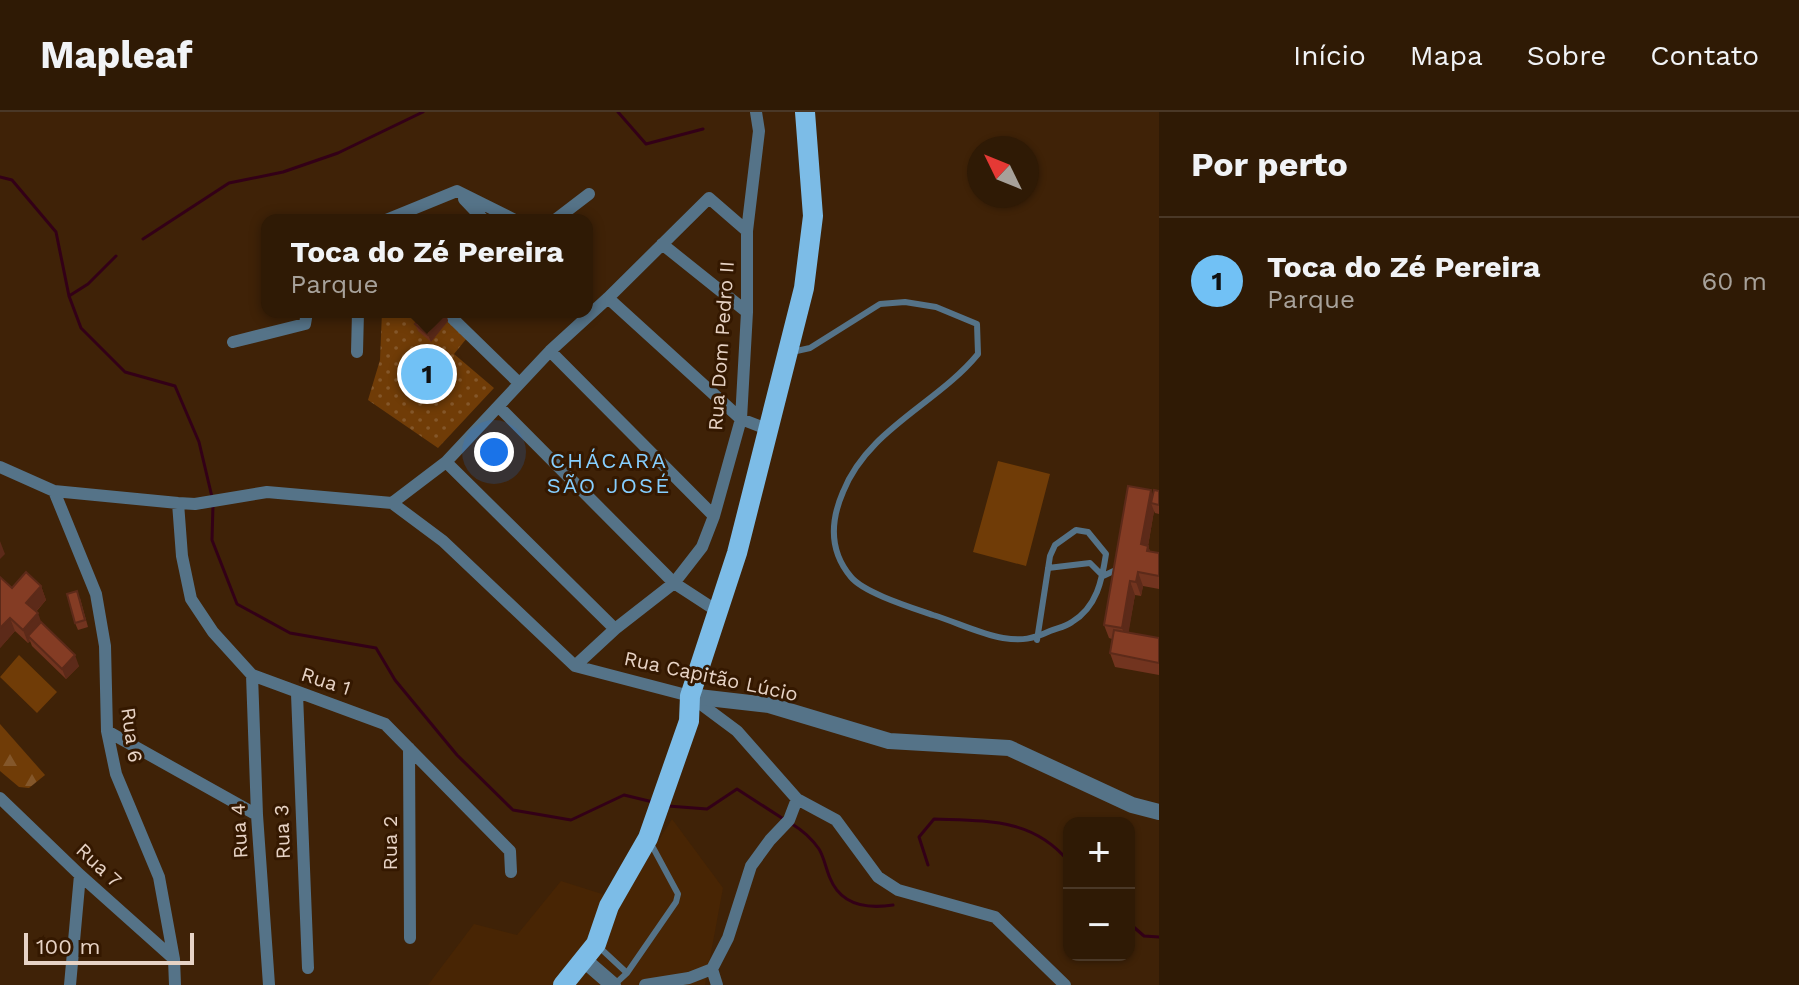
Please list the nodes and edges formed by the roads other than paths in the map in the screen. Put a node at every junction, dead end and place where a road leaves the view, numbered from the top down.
1 (756, 112) edge
2 (805, 112) edge
3 (457, 191) junction
4 (589, 194) dead end
5 (401, 214) edge
6 (478, 214) edge
7 (503, 214) edge
8 (563, 214) edge
9 (747, 231) junction
10 (662, 244) junction
11 (608, 298) junction
12 (593, 311) edge
13 (747, 312) junction
14 (306, 318) edge
15 (358, 318) edge
16 (452, 318) edge
17 (576, 318) edge
18 (585, 318) edge
19 (580, 322) junction
20 (233, 342) dead end
21 (550, 351) junction
22 (357, 352) dead end
23 (789, 353) junction
24 (519, 383) junction
25 (499, 407) junction
26 (741, 419) junction
27 (767, 429) junction
28 (446, 462) junction
29 (0, 467) edge
30 (54, 491) junction
31 (178, 503) junction
32 (392, 503) junction
33 (714, 516) junction
34 (1048, 568) junction
35 (1121, 568) edge
36 (1103, 576) junction
37 (674, 583) junction
38 (717, 611) junction
39 (615, 629) junction
40 (1037, 640) junction
41 (575, 666) junction
42 (252, 675) junction
43 (297, 694) junction
44 (690, 696) junction
45 (107, 731) junction
46 (409, 748) junction
47 (0, 798) edge
48 (797, 799) junction
49 (1159, 812) edge
50 (257, 815) junction
51 (652, 829) junction
52 (511, 872) dead end
53 (80, 875) junction
54 (410, 938) dead end
55 (589, 951) junction
56 (174, 959) junction
57 (308, 968) dead end
58 (712, 969) junction
59 (627, 973) junction
60 (70, 985) edge
61 (175, 985) edge
62 (269, 985) edge
63 (563, 985) edge
64 (613, 985) edge
65 (645, 985) edge
66 (717, 985) edge
67 (1065, 985) edge

1 - 9 street, Rua Dom Pedro II
2 - 23 main road
3 - 5 street
3 - 6 street
3 - 7 street
4 - 8 street
9 - 10 street
9 - 13 street, Rua Dom Pedro II
10 - 11 street
10 - 13 street
11 - 12 street
11 - 26 street
13 - 26 street, Rua Dom Pedro II
14 - 20 street
15 - 22 street
16 - 24 street
17 - 19 street
18 - 19 street
19 - 21 street
21 - 24 street
21 - 33 street
23 - 27 main road
23 - 40 lane
24 - 25 street
25 - 28 street
25 - 37 street
26 - 27 street
26 - 33 street, Rua Dom Pedro II
27 - 38 main road
28 - 32 street
28 - 39 street
29 - 30 street
30 - 31 street
30 - 45 street, Rua 6
31 - 32 street
31 - 42 street, Rua 1
32 - 41 street
33 - 37 street, Rua Dom Pedro II
34 - 36 lane
34 - 36 lane
34 - 40 lane
35 - 36 lane
36 - 40 lane
37 - 38 street
37 - 39 street, Rua Dom Pedro II
38 - 44 main road
39 - 41 street, Rua Dom Pedro II
41 - 44 street, Rua Capitão Lúcio
42 - 43 street, Rua 1
42 - 50 street, Rua 4
43 - 46 street, Rua 1
43 - 57 street, Rua 3
44 - 48 street
44 - 49 street, Rua Capitão Lúcio
44 - 51 main road
45 - 50 street
45 - 56 street, Rua 6
46 - 52 street, Rua 1
46 - 54 street, Rua 2
47 - 53 street, Rua 7
48 - 58 street
48 - 67 street
50 - 62 street, Rua 4
51 - 55 main road
51 - 59 lane
53 - 56 street, Rua 7
53 - 60 street
55 - 59 lane
55 - 63 main road
55 - 64 street
56 - 61 street, Rua 6
58 - 65 street
58 - 66 street
59 - 64 lane

